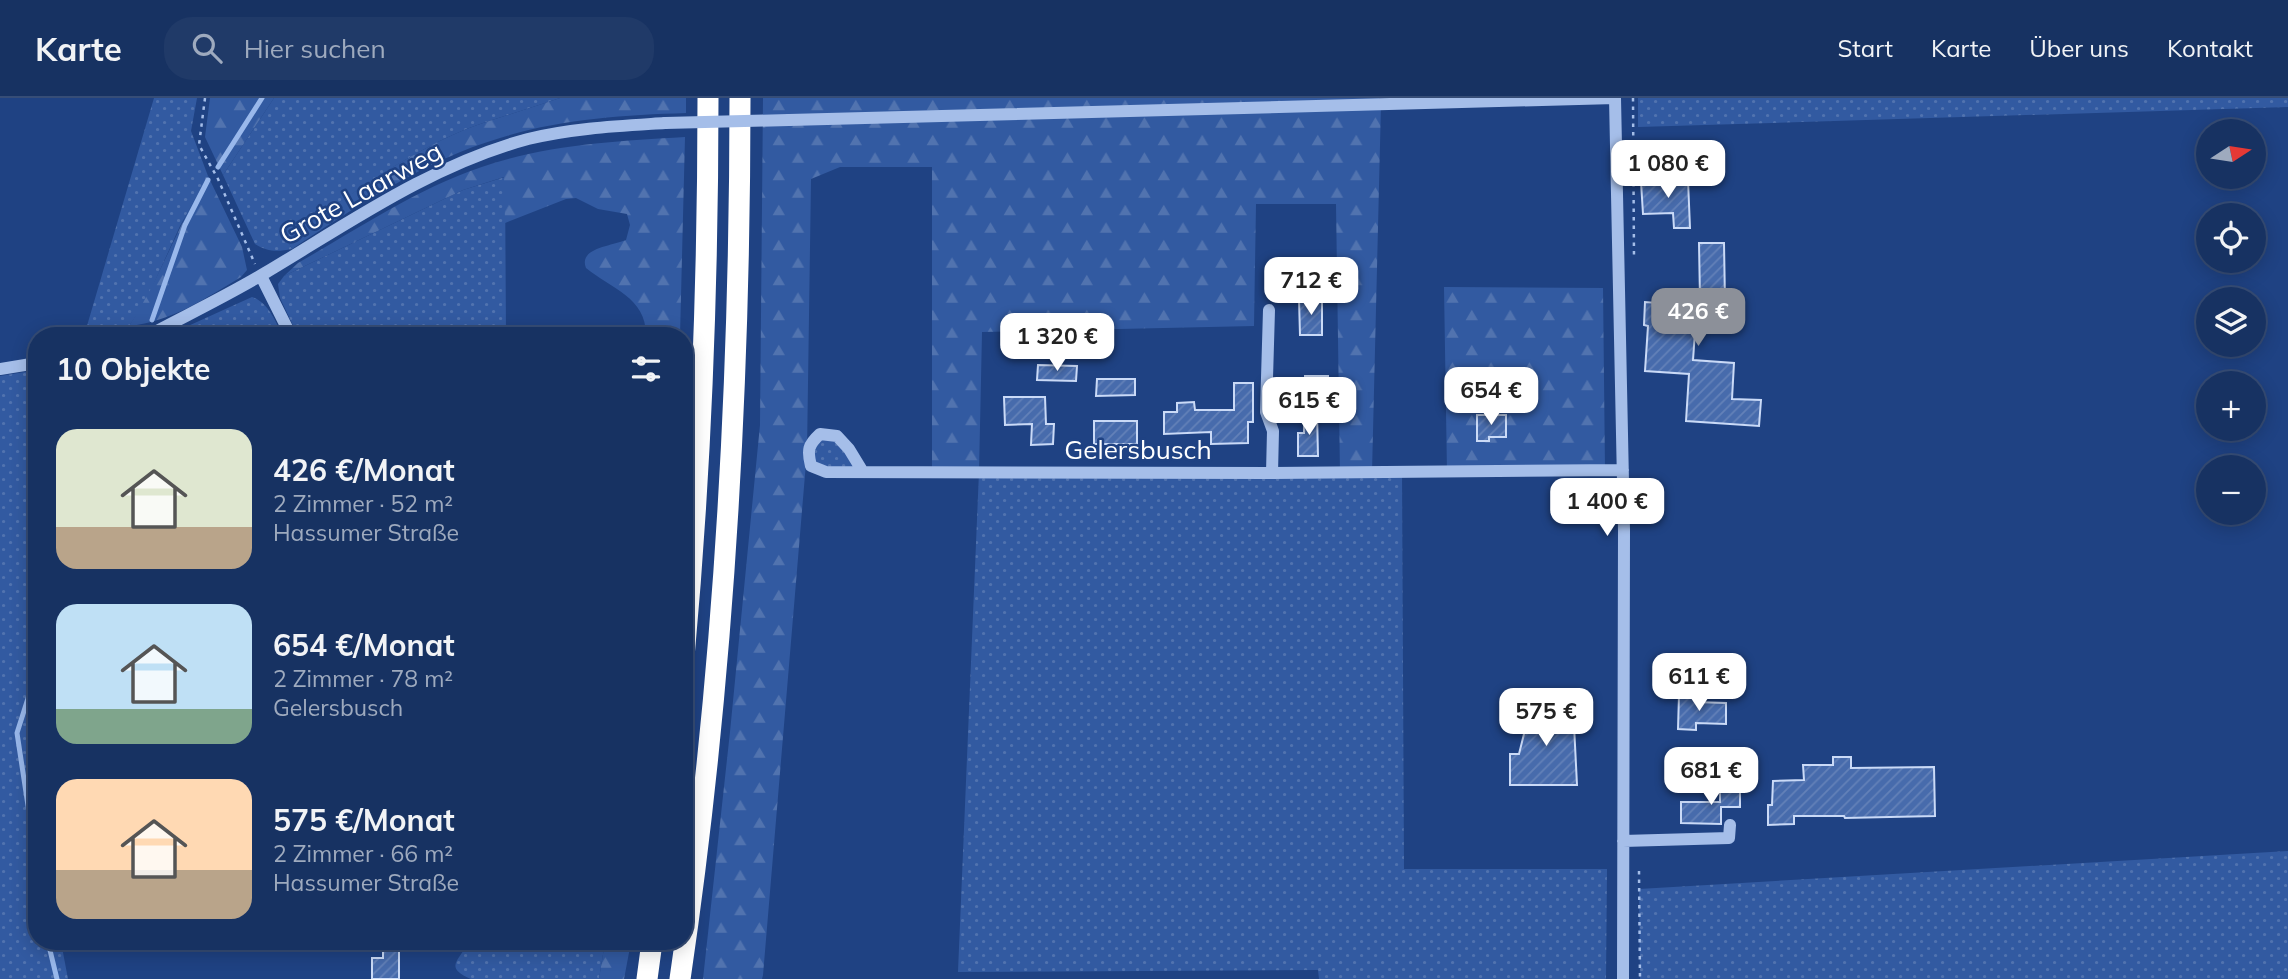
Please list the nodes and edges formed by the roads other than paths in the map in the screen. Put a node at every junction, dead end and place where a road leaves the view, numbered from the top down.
1 (708, 98) edge
2 (740, 98) edge
3 (1615, 98) edge
4 (1380, 101) edge
5 (261, 275) junction
6 (1269, 310) dead end
7 (164, 327) edge
8 (287, 327) edge
9 (28, 364) edge
10 (0, 369) edge
11 (1623, 470) junction
12 (863, 472) dead end
13 (1272, 473) junction
14 (693, 520) edge
15 (1730, 825) dead end
16 (1623, 841) junction
17 (693, 869) edge
18 (651, 950) edge
19 (683, 950) edge
20 (647, 979) edge
21 (680, 979) edge
22 (1623, 979) edge

1 - 14 highway
2 - 17 highway
3 - 4 street, Grote Laarweg
3 - 11 street
4 - 5 street, Grote Laarweg, bridge
5 - 7 street, Grote Laarweg
5 - 8 street, Grote Laarweg
6 - 13 street
9 - 10 street
11 - 13 street, Gelersbusch
11 - 16 street
12 - 13 street, Gelersbusch
15 - 16 street
16 - 22 street
18 - 20 highway
19 - 21 highway

